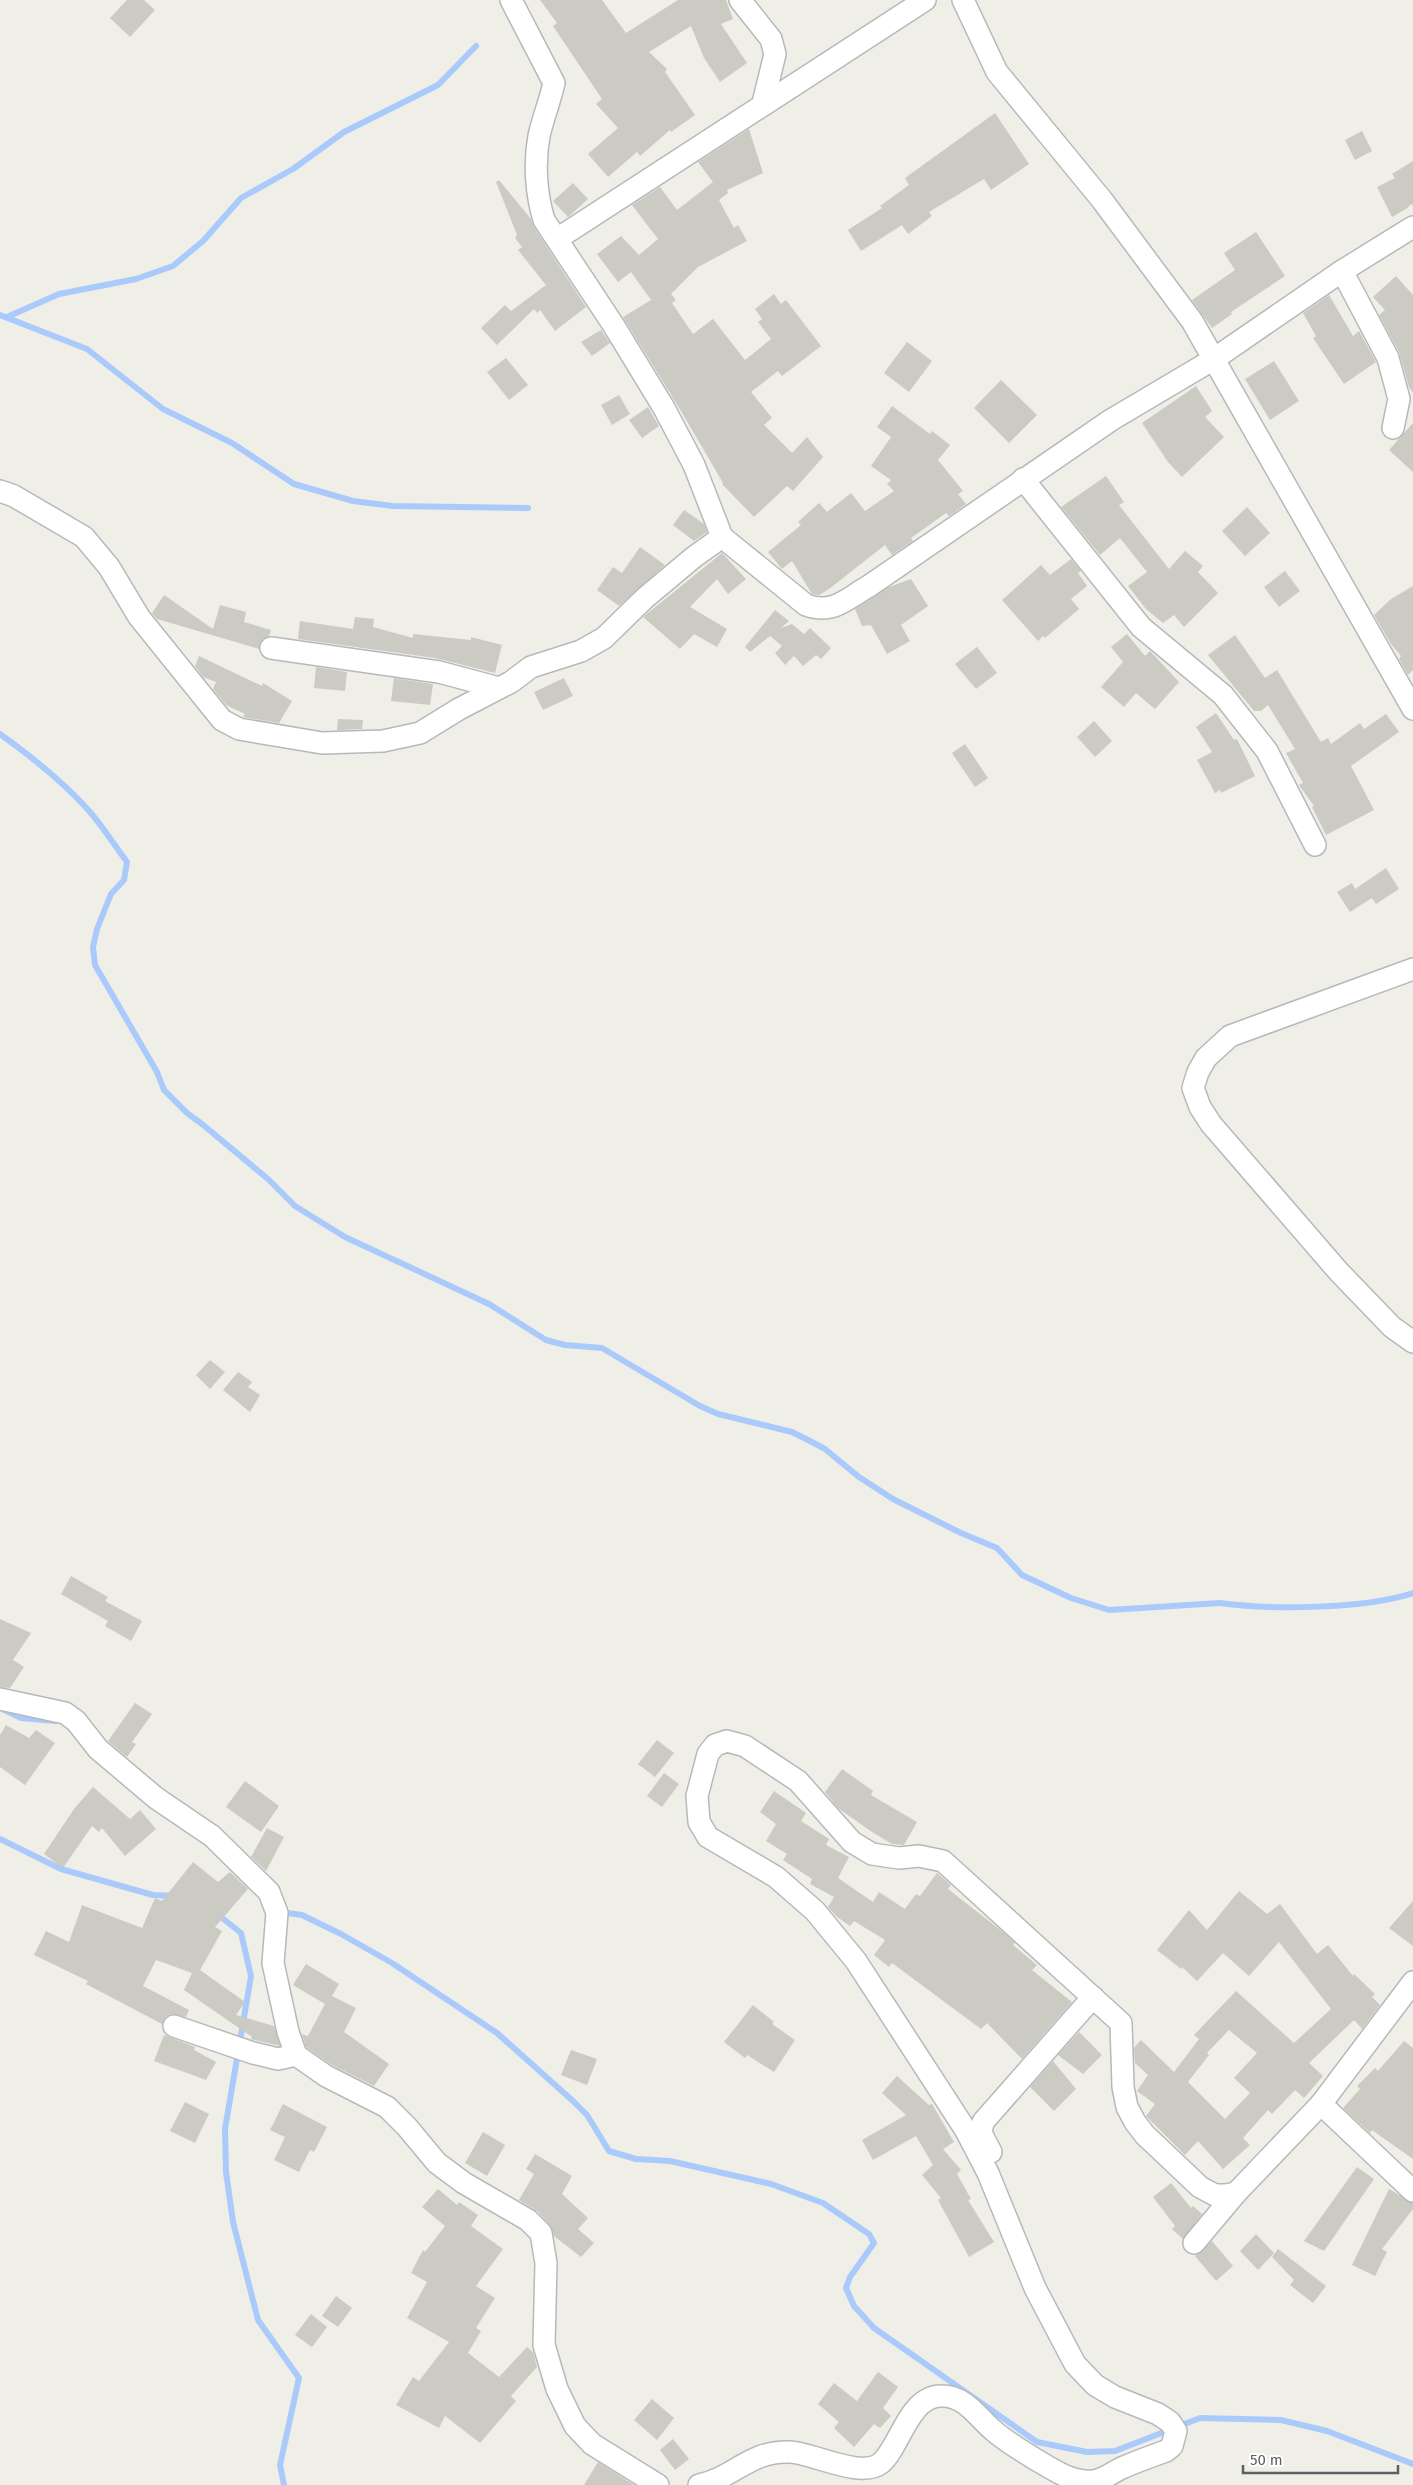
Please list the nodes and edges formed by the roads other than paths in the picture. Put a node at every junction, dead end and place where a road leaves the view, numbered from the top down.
1 (511, 0) edge
2 (740, 0) edge
3 (925, 0) edge
4 (963, 0) edge
5 (763, 103) junction
6 (1413, 227) edge
7 (557, 239) junction
8 (1342, 271) junction
9 (1214, 359) junction
10 (1393, 428) dead end
11 (1023, 480) junction
12 (0, 491) edge
13 (722, 537) junction
14 (271, 648) dead end
15 (500, 688) junction
16 (1413, 710) edge
17 (1315, 846) dead end
18 (1413, 969) edge
19 (1413, 1342) edge
20 (0, 1699) edge
21 (1413, 1982) edge
22 (1093, 1997) junction
23 (174, 2026) dead end
24 (296, 2055) junction
25 (1321, 2104) junction
26 (988, 2173) junction
27 (1413, 2191) edge
28 (1236, 2193) junction
29 (1194, 2243) dead end
30 (658, 2485) edge
31 (699, 2485) edge

1 - 7 street
2 - 5 street
3 - 5 street
4 - 9 street
5 - 7 street
6 - 8 street
7 - 13 street
8 - 9 street
8 - 10 street
9 - 11 street
9 - 16 street
11 - 13 street
11 - 17 street
12 - 15 street
13 - 15 street
14 - 15 street
18 - 19 street
20 - 24 street
21 - 25 street
22 - 26 street
22 - 26 street
22 - 28 street
23 - 24 street
24 - 30 street
25 - 27 street
25 - 28 street
26 - 31 street
28 - 29 street

